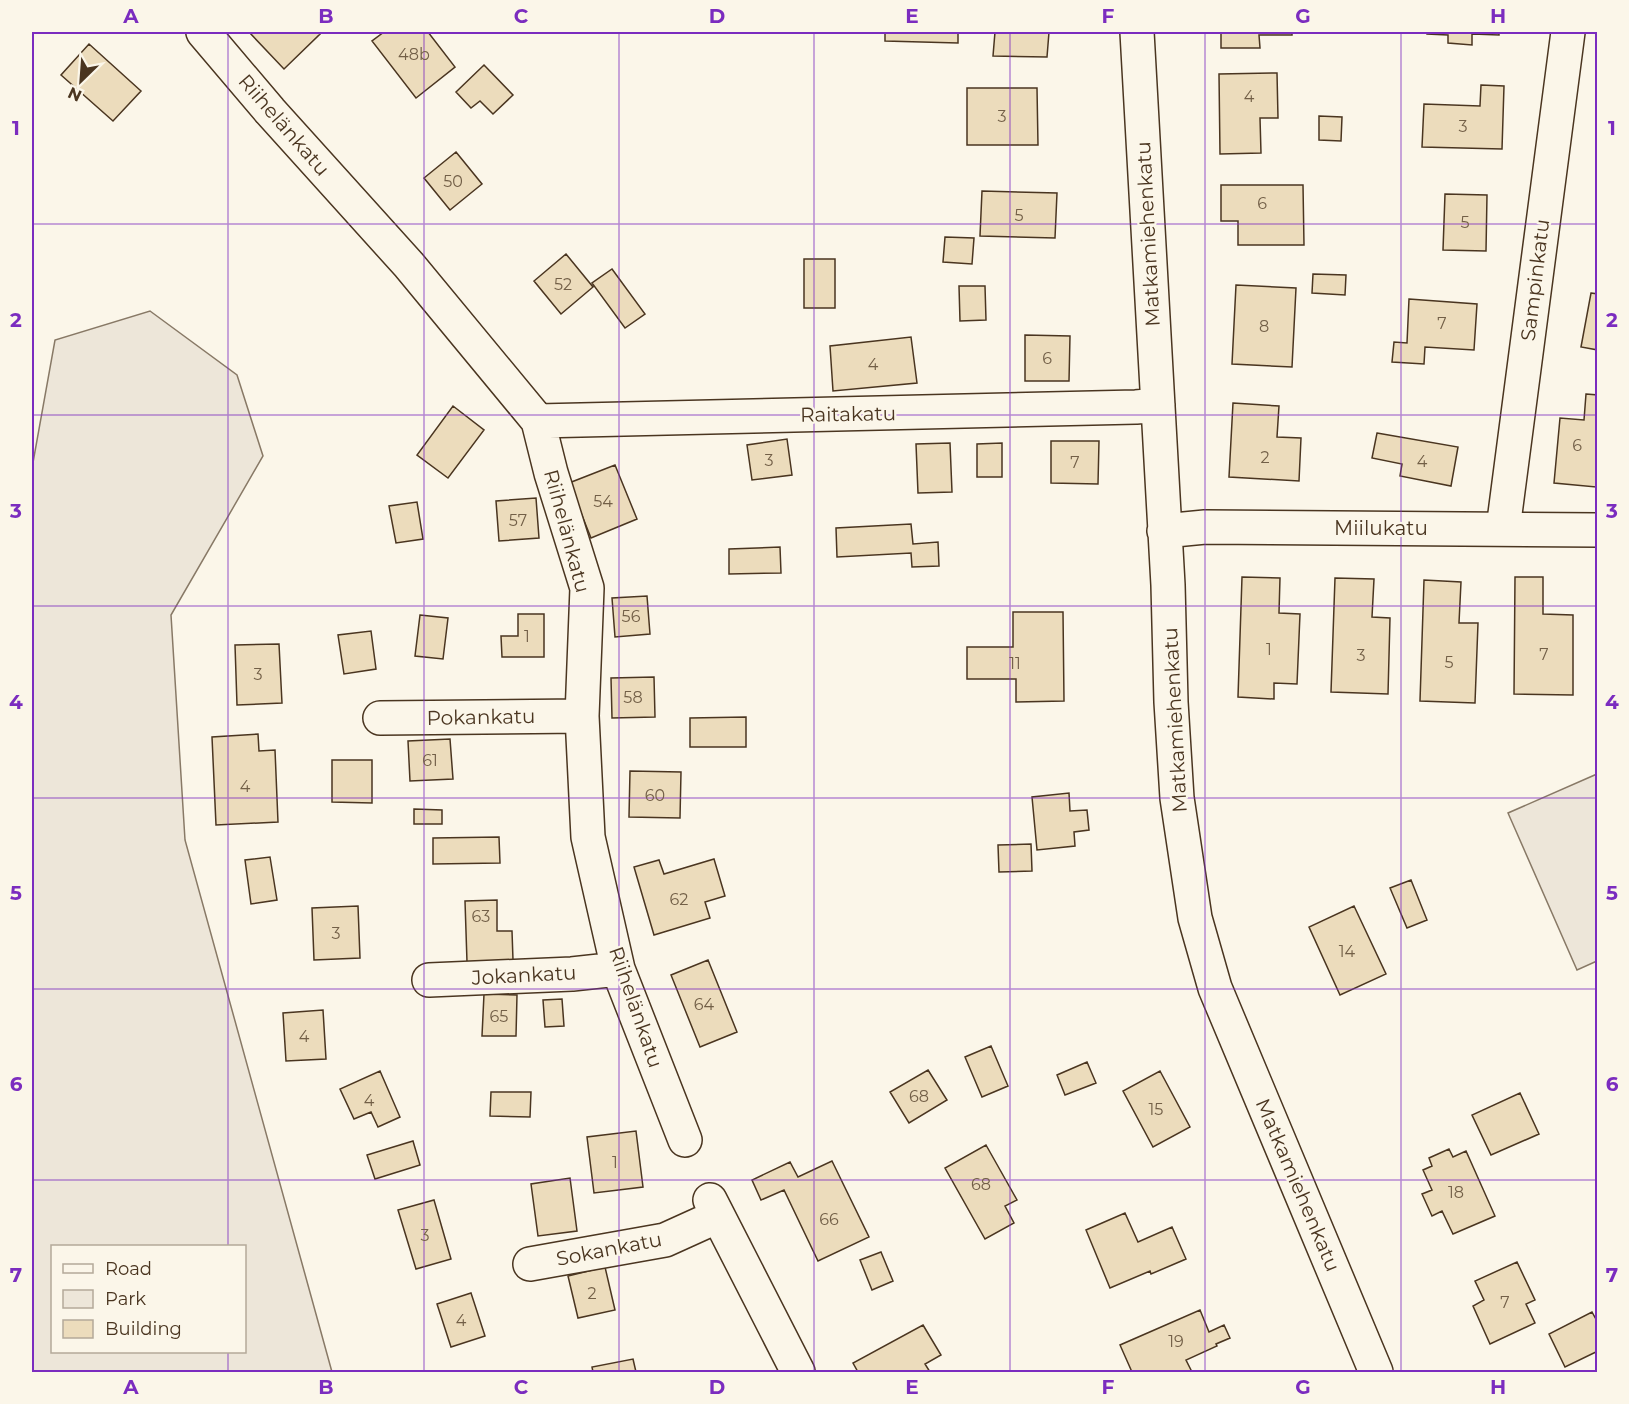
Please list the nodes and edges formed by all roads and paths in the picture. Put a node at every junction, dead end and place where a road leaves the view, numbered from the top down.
1 (203, 32) edge
2 (1137, 32) edge
3 (1568, 32) edge
4 (1158, 405) junction
5 (538, 421) junction
6 (1503, 529) junction
7 (1598, 530) edge
8 (1164, 531) junction
9 (582, 716) junction
10 (380, 718) dead end
11 (618, 969) junction
12 (429, 980) dead end
13 (685, 1140) dead end
14 (530, 1264) dead end
15 (798, 1372) edge
16 (1376, 1372) edge

1 - 5 street, Riihelänkatu
2 - 4 street, Matkamiehenkatu
3 - 6 street, Sampinkatu
4 - 5 street, Raitakatu
4 - 8 street, Matkamiehenkatu
5 - 9 street, Riihelänkatu
6 - 7 street, Miilukatu
6 - 8 street, Miilukatu
8 - 16 street, Matkamiehenkatu
9 - 10 street, Pokankatu
9 - 11 street, Riihelänkatu
11 - 12 street, Jokankatu
11 - 13 street, Riihelänkatu
14 - 15 street, Sokankatu

